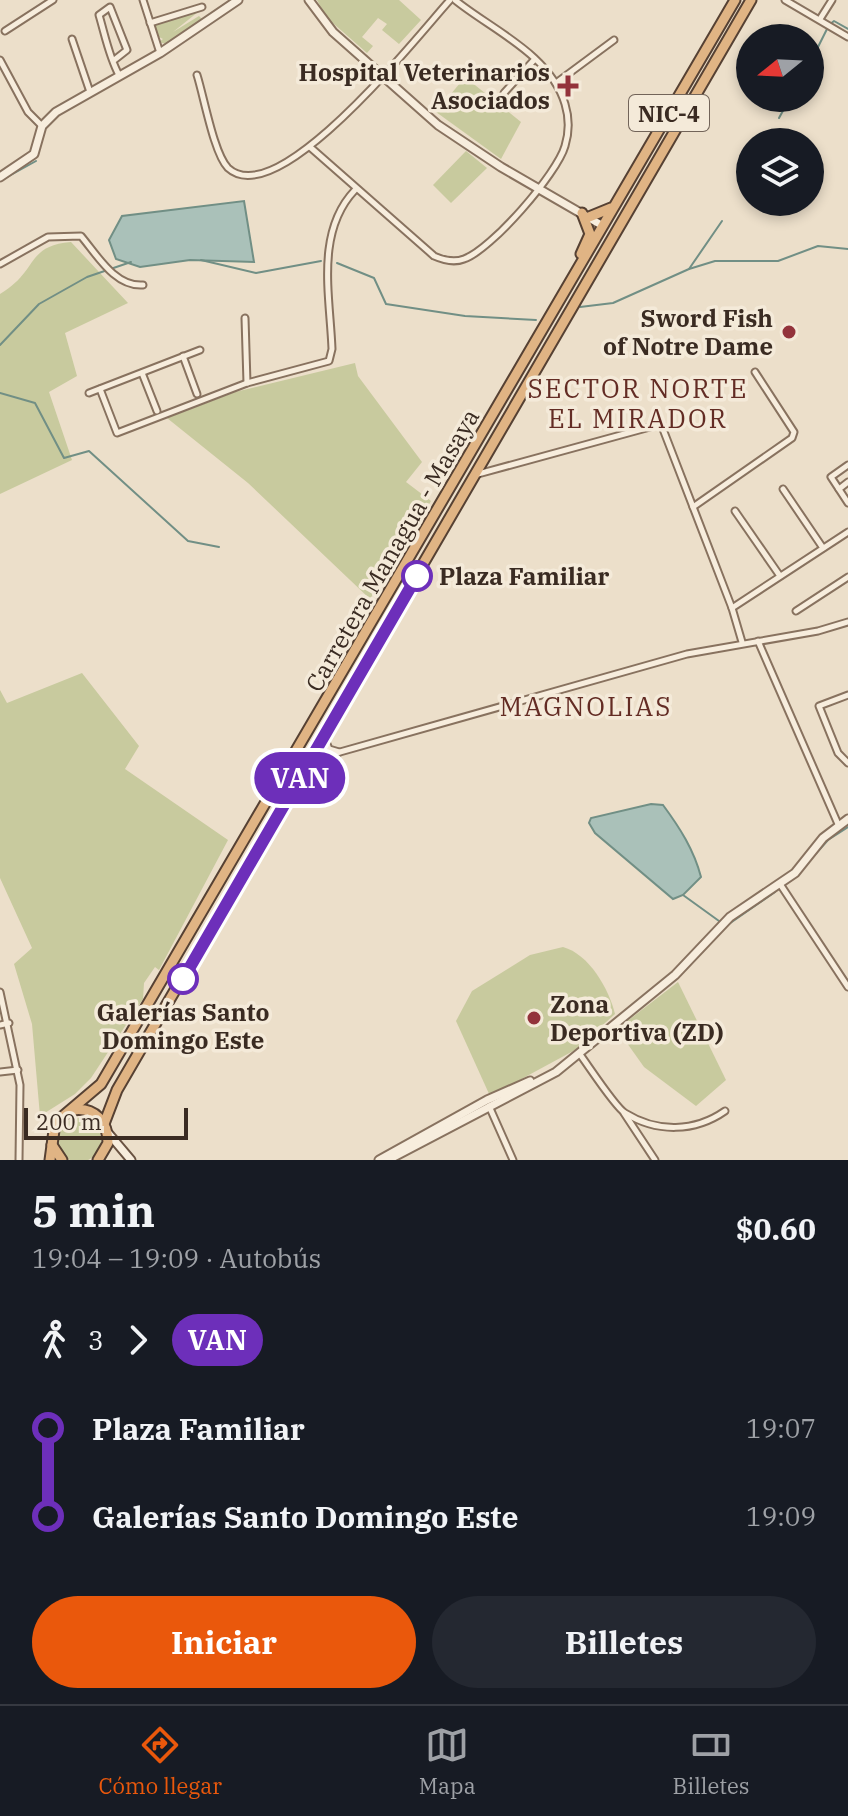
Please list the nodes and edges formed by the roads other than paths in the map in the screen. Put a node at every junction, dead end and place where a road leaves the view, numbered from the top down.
1 (53, 0) edge
2 (143, 0) edge
3 (238, 0) edge
4 (309, 0) edge
5 (452, 0) edge
6 (735, 0) edge
7 (748, 0) edge
8 (785, 0) edge
9 (832, 0) edge
10 (202, 7) dead end
11 (820, 19) junction
12 (150, 23) junction
13 (721, 25) junction
14 (5, 31) dead end
15 (848, 37) edge
16 (72, 39) dead end
17 (614, 40) dead end
18 (160, 53) junction
19 (534, 60) junction
20 (113, 61) junction
21 (1, 63) edge
22 (383, 73) junction
23 (119, 75) junction
24 (197, 75) dead end
25 (556, 83) junction
26 (90, 92) junction
27 (504, 93) dead end
28 (42, 126) junction
29 (310, 147) junction
30 (0, 177) edge
31 (645, 182) junction
32 (538, 188) junction
33 (355, 190) junction
34 (616, 203) junction
35 (585, 215) junction
36 (603, 226) junction
37 (0, 264) edge
38 (579, 268) junction
39 (143, 285) dead end
40 (584, 289) junction
41 (245, 318) dead end
42 (200, 350) dead end
43 (183, 356) junction
44 (755, 372) dead end
45 (142, 373) junction
46 (247, 383) junction
47 (100, 389) junction
48 (89, 393) dead end
49 (197, 394) dead end
50 (157, 411) dead end
51 (848, 465) edge
52 (477, 474) junction
53 (848, 482) edge
54 (783, 489) dead end
55 (839, 489) junction
56 (848, 503) edge
57 (693, 507) junction
58 (735, 511) dead end
59 (848, 532) edge
60 (823, 548) junction
61 (780, 576) junction
62 (848, 577) edge
63 (732, 608) junction
64 (796, 611) dead end
65 (848, 622) edge
66 (758, 641) junction
67 (742, 642) junction
68 (848, 695) edge
69 (324, 737) junction
70 (340, 752) junction
71 (848, 763) edge
72 (305, 769) junction
73 (848, 819) edge
74 (838, 824) junction
75 (780, 884) junction
76 (848, 987) edge
77 (0, 992) edge
78 (9, 1023) junction
79 (0, 1025) edge
80 (579, 1053) junction
81 (18, 1070) junction
82 (0, 1072) edge
83 (488, 1104) junction
84 (70, 1111) junction
85 (725, 1111) dead end
86 (623, 1112) junction
87 (106, 1128) junction
88 (52, 1151) edge
89 (19, 1160) edge
90 (62, 1160) edge
91 (98, 1160) edge
92 (131, 1160) edge
93 (379, 1160) edge
94 (388, 1160) edge
95 (513, 1160) edge
96 (655, 1160) edge

1 - 14 street
2 - 12 street
3 - 18 street
4 - 22 street
5 - 19 street
5 - 22 street
6 - 13 highway, Carretera Managua - Masaya / NIC-4
7 - 13 highway
7 - 31 highway, Carretera Managua - Masaya / NIC-4
8 - 11 street
9 - 11 street
10 - 12 street
11 - 15 street
12 - 18 street
13 - 34 highway, Carretera Managua - Masaya / NIC-4
16 - 26 street
17 - 25 street
18 - 23 street
19 - 25 street
19 - 27 street
20 - 20 street
20 - 23 street
21 - 28 street
22 - 29 street
22 - 32 street
23 - 26 street
24 - 29 street
25 - 32 street
26 - 28 street
28 - 30 street
29 - 33 street
31 - 36 highway
31 - 40 highway, Carretera Managua - Masaya / NIC-4
32 - 33 street
32 - 35 street
33 - 46 street
34 - 35 highway
34 - 36 highway, Carretera Managua - Masaya / NIC-4
35 - 36 street
35 - 38 highway
36 - 38 highway, Carretera Managua - Masaya / NIC-4
36 - 40 highway
37 - 39 street
38 - 84 highway, Carretera Managua - Masaya / NIC-4
40 - 52 highway, Carretera Managua - Masaya / NIC-4
41 - 46 street
42 - 43 street
43 - 45 street
43 - 49 street
44 - 57 street
45 - 47 street
45 - 50 street
46 - 47 street
47 - 48 street
51 - 55 street
52 - 57 street
52 - 69 highway, Carretera Managua - Masaya / NIC-4
53 - 55 street
54 - 60 street
55 - 56 street
57 - 63 street
58 - 61 street
59 - 60 street
60 - 61 street
61 - 63 street
62 - 64 street
63 - 67 street
65 - 66 street
66 - 67 street
66 - 74 street
67 - 70 street
68 - 71 street
69 - 70 street
69 - 72 highway, Carretera Managua - Masaya / NIC-4
70 - 72 street
72 - 87 highway, Carretera Managua - Masaya / NIC-4
73 - 74 street
74 - 75 street
75 - 76 street
75 - 80 street
77 - 78 street
78 - 79 street
78 - 81 street
80 - 83 street
80 - 86 street
81 - 82 street
81 - 89 street
83 - 93 street
83 - 94 street
83 - 95 street
84 - 87 highway
84 - 88 highway, NIC-4
85 - 86 street
86 - 96 street
87 - 91 highway, NIC-4
87 - 92 street
88 - 90 highway, NIC-4

